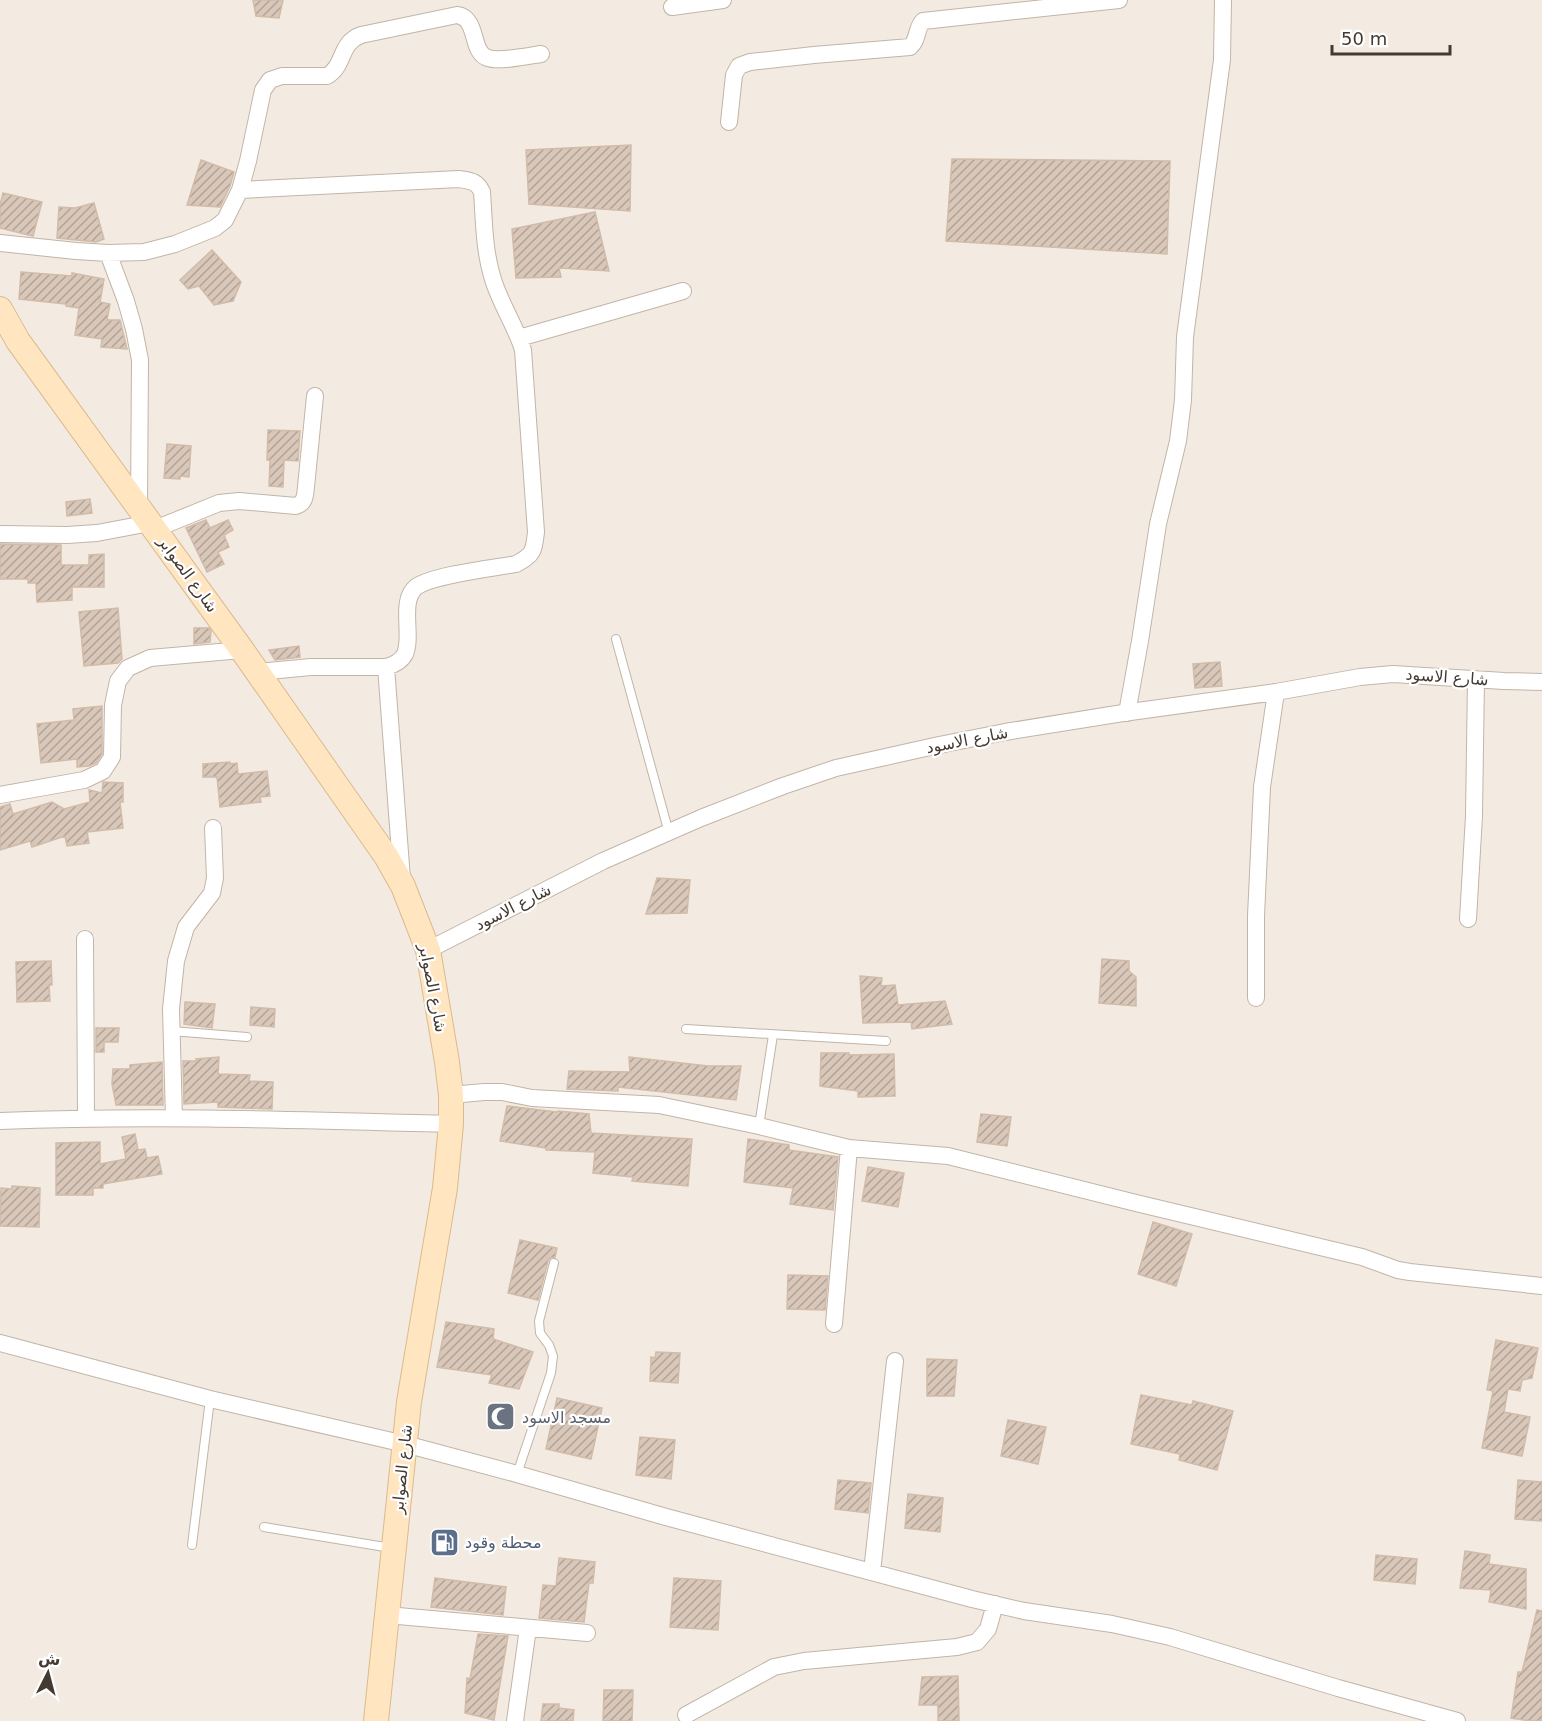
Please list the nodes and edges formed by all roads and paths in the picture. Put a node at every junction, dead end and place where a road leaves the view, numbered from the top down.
1 (723, 0) edge
2 (1119, 0) edge
3 (1223, 0) edge
4 (672, 7) dead end
5 (541, 54) dead end
6 (729, 122) dead end
7 (240, 190) junction
8 (0, 243) edge
9 (108, 253) junction
10 (683, 291) dead end
11 (0, 309) edge
12 (519, 338) junction
13 (315, 396) dead end
14 (148, 520) junction
15 (0, 534) edge
16 (616, 639) dead end
17 (242, 650) junction
18 (386, 667) junction
19 (258, 672) junction
20 (1476, 679) junction
21 (1542, 682) edge
22 (1276, 692) junction
23 (1127, 713) junction
24 (0, 795) edge
25 (213, 828) dead end
26 (669, 833) junction
27 (403, 886) junction
28 (1468, 919) dead end
29 (85, 939) dead end
30 (428, 950) junction
31 (1256, 998) dead end
32 (686, 1029) dead end
33 (171, 1031) junction
34 (773, 1035) junction
35 (247, 1037) dead end
36 (886, 1041) dead end
37 (451, 1095) junction
38 (86, 1118) junction
39 (174, 1118) junction
40 (0, 1120) edge
41 (452, 1124) junction
42 (759, 1126) junction
43 (849, 1148) junction
44 (554, 1263) dead end
45 (1542, 1286) edge
46 (834, 1324) dead end
47 (0, 1343) edge
48 (895, 1361) dead end
49 (210, 1399) junction
50 (405, 1444) junction
51 (517, 1474) junction
52 (264, 1527) dead end
53 (192, 1545) dead end
54 (394, 1549) junction
55 (872, 1572) junction
56 (994, 1604) junction
57 (387, 1615) junction
58 (528, 1628) junction
59 (586, 1633) dead end
60 (686, 1715) dead end
61 (376, 1721) edge
62 (515, 1721) edge
63 (1457, 1721) edge

1 - 4 street
2 - 6 street
3 - 23 street
5 - 7 street
7 - 9 street
7 - 12 street
8 - 9 street
9 - 14 street
10 - 12 street
11 - 14 street, شارع الصوابر
12 - 18 street
13 - 14 street
14 - 15 street
14 - 17 street, شارع الصوابر
16 - 26 lane
17 - 19 street, شارع الصوابر
17 - 24 street
18 - 19 street
18 - 27 street
19 - 27 street, شارع الصوابر
20 - 21 street, شارع الاسود
20 - 22 street, شارع الاسود
20 - 28 street
22 - 23 street, شارع الاسود
22 - 31 street
23 - 26 street, شارع الاسود
25 - 33 street
26 - 30 street, شارع الاسود
27 - 30 street, شارع الصوابر
29 - 38 street
30 - 37 street, شارع الصوابر
32 - 34 lane
33 - 35 lane
33 - 39 street
34 - 36 lane
34 - 42 lane
37 - 41 street, شارع الصوابر
37 - 42 street
38 - 39 street
38 - 40 street
39 - 41 street
41 - 50 street, شارع الصوابر
42 - 43 street
43 - 45 street
43 - 46 street
44 - 51 lane
47 - 49 street
48 - 55 street
49 - 50 street
49 - 53 lane
50 - 51 street
50 - 54 street, شارع الصوابر
51 - 55 street
52 - 54 lane
54 - 57 street, شارع الصوابر
55 - 56 street
56 - 60 street
56 - 63 street
57 - 58 street
57 - 61 street, شارع الصوابر
58 - 59 street
58 - 62 street

